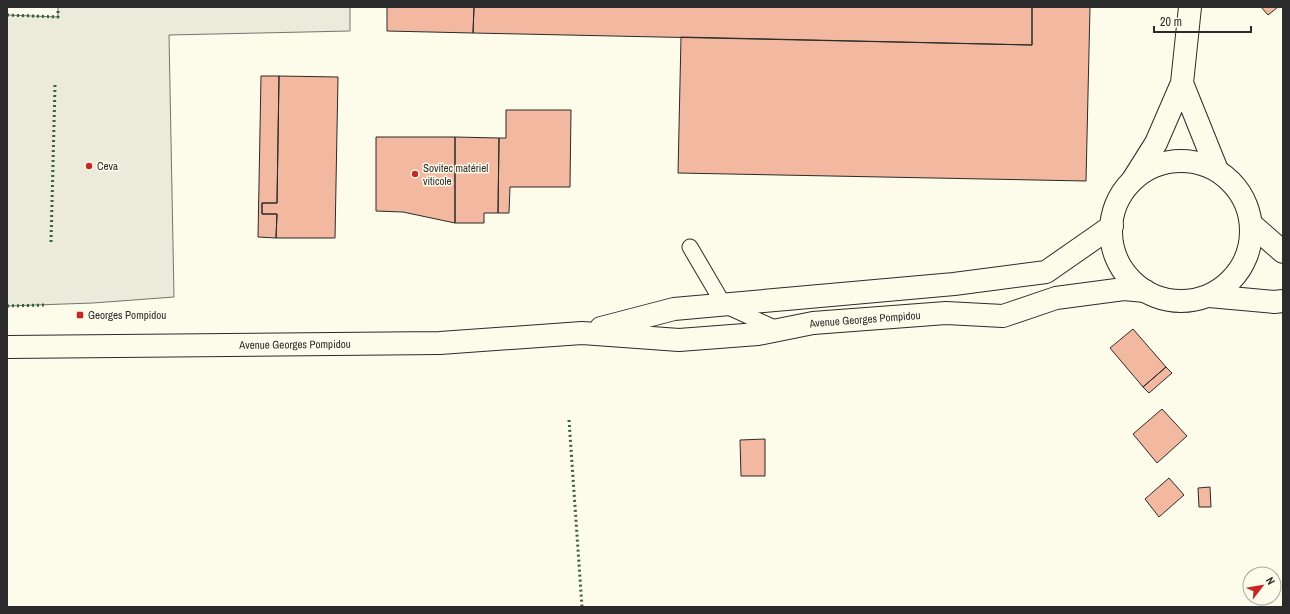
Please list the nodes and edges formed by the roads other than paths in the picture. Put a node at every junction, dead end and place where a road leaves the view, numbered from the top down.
1 (1190, 7) edge
2 (1182, 83) junction
3 (1217, 170) junction
4 (1134, 178) junction
5 (1251, 224) junction
6 (1112, 226) junction
7 (690, 247) dead end
8 (1283, 252) edge
9 (1145, 291) junction
10 (1209, 296) junction
11 (1283, 302) edge
12 (724, 305) junction
13 (779, 330) junction
14 (582, 333) junction
15 (7, 347) edge

1 - 2 main road
2 - 3 main road
2 - 4 main road
3 - 4 main road
3 - 5 main road
4 - 6 main road
5 - 8 main road
5 - 10 main road
6 - 9 main road
6 - 12 main road, Avenue Georges Pompidou
7 - 12 lane
9 - 10 main road
9 - 13 main road, Avenue Georges Pompidou
10 - 11 main road
12 - 13 lane
12 - 14 main road, Avenue Georges Pompidou
13 - 14 main road, Avenue Georges Pompidou
14 - 15 main road, Avenue Georges Pompidou

